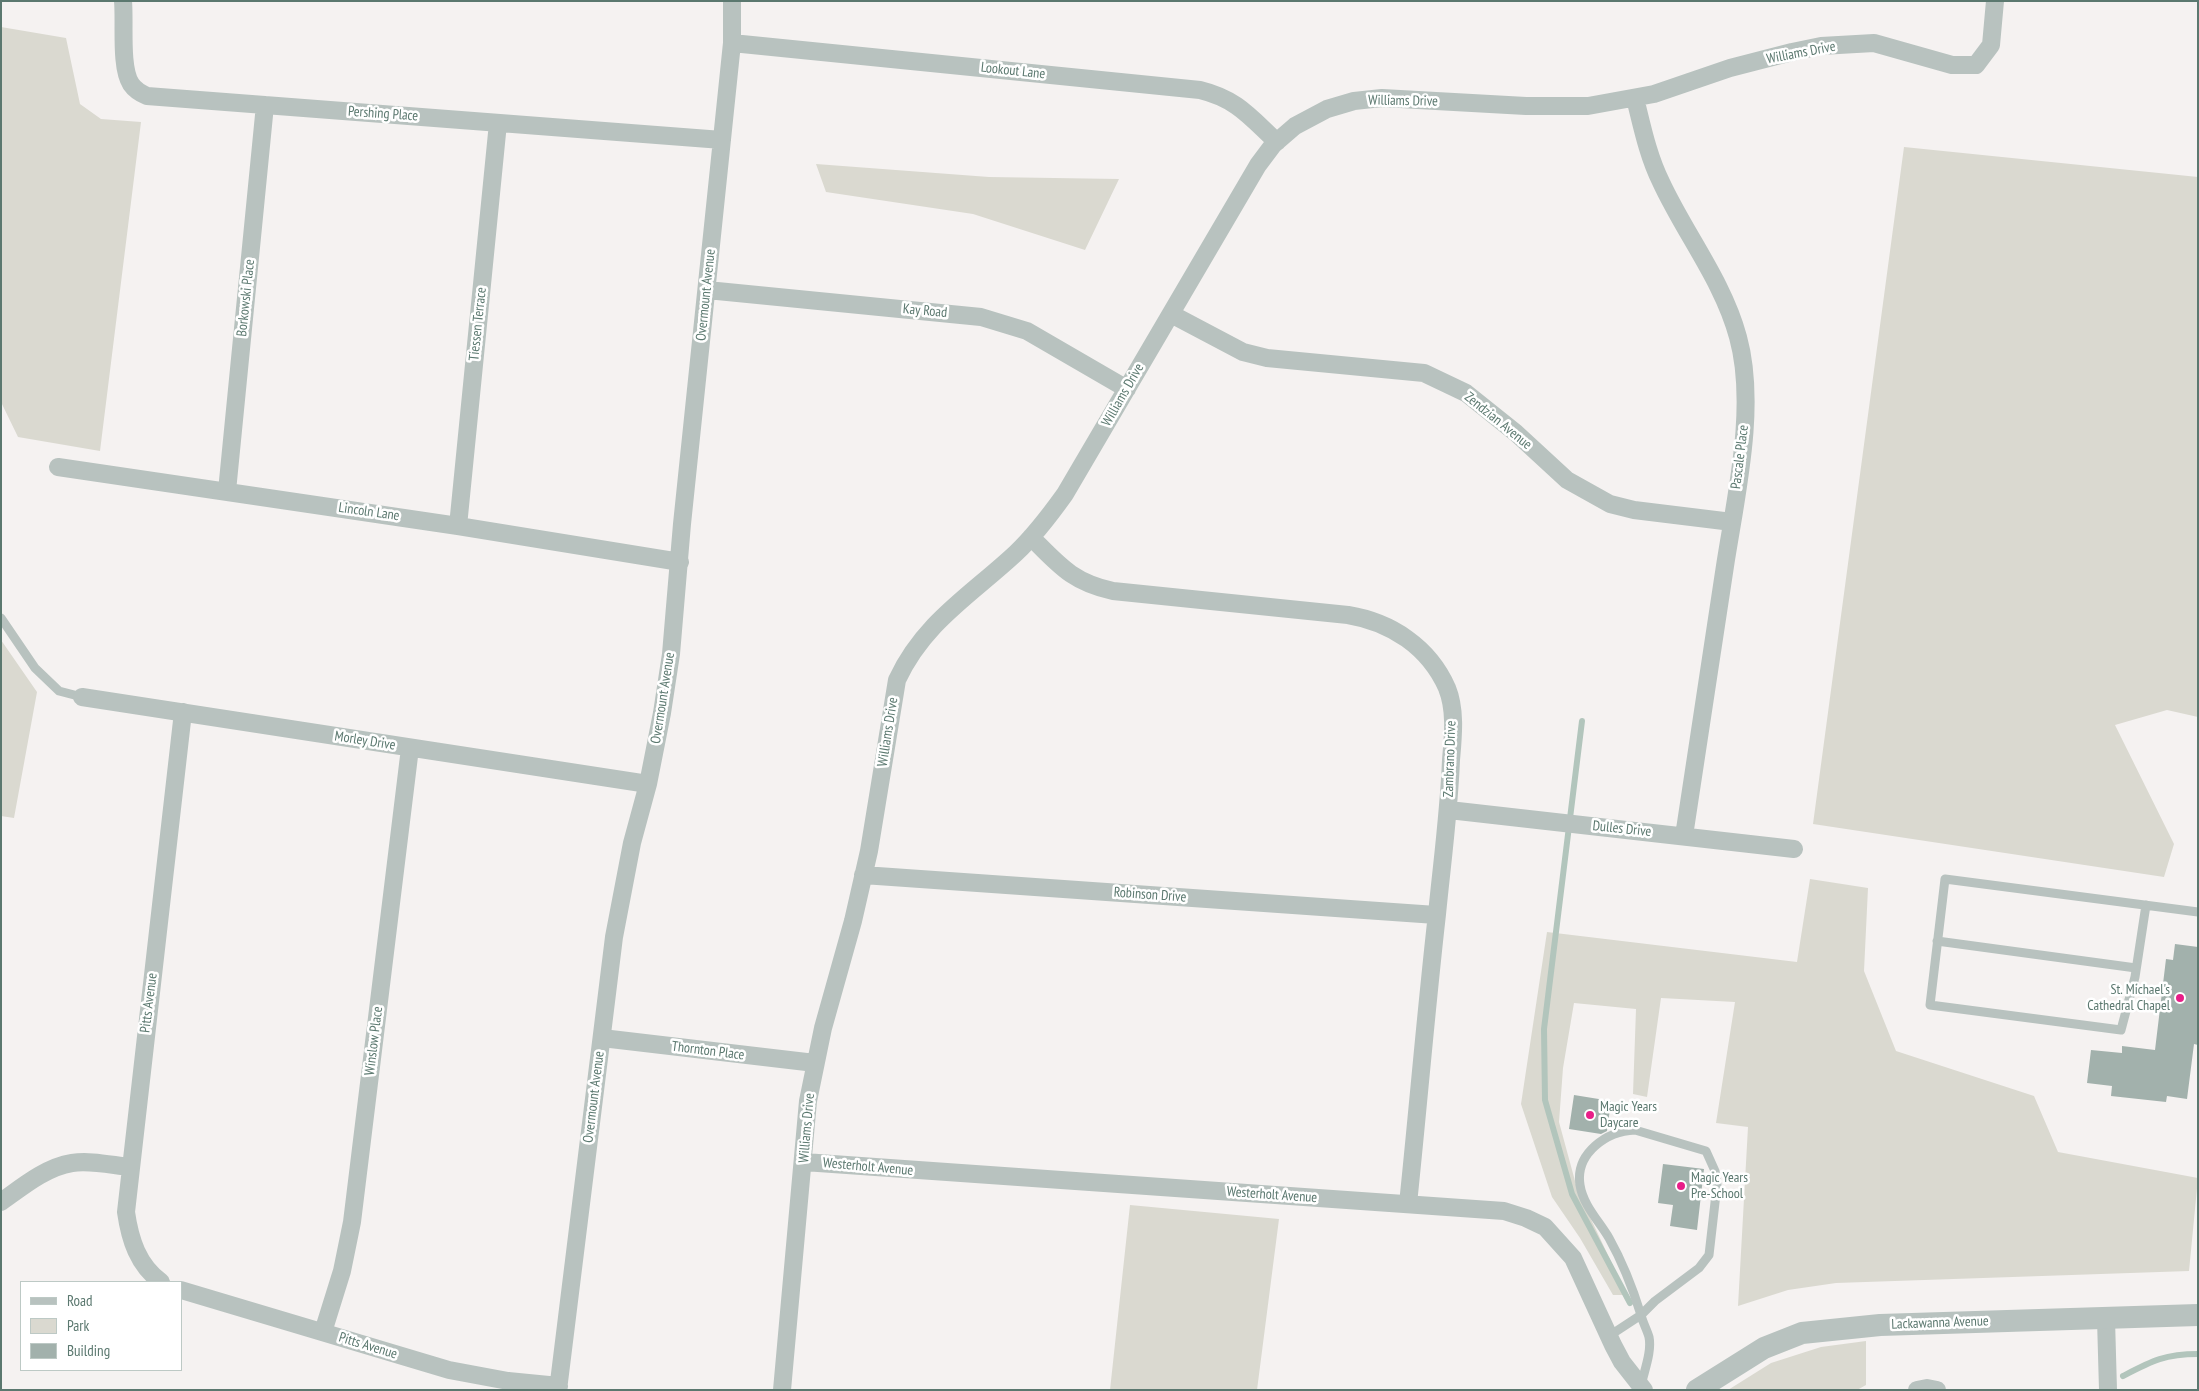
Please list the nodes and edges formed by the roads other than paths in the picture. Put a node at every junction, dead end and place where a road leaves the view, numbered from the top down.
1 (123, 1) edge
2 (732, 1) edge
3 (1995, 1) edge
4 (732, 43) junction
5 (1635, 98) junction
6 (265, 105) junction
7 (498, 123) junction
8 (722, 140) junction
9 (1277, 142) junction
10 (707, 290) junction
11 (1170, 314) junction
12 (1127, 389) junction
13 (58, 467) dead end
14 (226, 492) junction
15 (1732, 522) junction
16 (458, 526) junction
17 (1031, 537) junction
18 (680, 562) junction
19 (1, 618) edge
20 (82, 697) joint
21 (183, 712) junction
22 (410, 748) junction
23 (648, 784) junction
24 (1449, 810) junction
25 (1684, 836) junction
26 (1794, 849) dead end
27 (863, 875) junction
28 (2146, 905) junction
29 (2198, 912) edge
30 (1436, 915) junction
31 (1937, 941) junction
32 (2136, 968) junction
33 (602, 1038) junction
34 (815, 1063) junction
35 (804, 1162) junction
36 (130, 1167) junction
37 (1, 1202) edge
38 (1408, 1204) junction
39 (160, 1281) edge
40 (182, 1290) edge
41 (1641, 1315) junction
42 (2198, 1315) edge
43 (2106, 1319) junction
44 (323, 1332) junction
45 (1609, 1336) junction
46 (559, 1388) edge
47 (1642, 1388) edge
48 (782, 1390) edge
49 (1697, 1390) edge
50 (1916, 1390) edge
51 (1937, 1390) edge
52 (2108, 1390) edge

1 - 6 street, Pershing Place
2 - 4 street, Overmount Avenue
3 - 5 street, Williams Drive
4 - 8 street, Overmount Avenue
4 - 9 street, Lookout Lane
5 - 9 street, Williams Drive
5 - 15 street, Pascale Place
6 - 7 street, Pershing Place
6 - 14 street, Borkowski Place
7 - 8 street, Pershing Place
7 - 16 street, Tiessen Terrace
8 - 10 street, Overmount Avenue
9 - 11 street, Williams Drive
10 - 12 street, Kay Road
10 - 18 street, Overmount Avenue
11 - 12 street, Williams Drive
11 - 15 street, Zendzian Avenue
12 - 17 street, Williams Drive
13 - 14 street, Lincoln Lane
14 - 16 street, Lincoln Lane
15 - 25 street, Pascale Place
16 - 18 street, Lincoln Lane
17 - 24 street, Zambrano Drive
17 - 27 street, Williams Drive
18 - 23 street, Overmount Avenue
19 - 20 lane
20 - 21 street, Morley Drive
21 - 22 street, Morley Drive
21 - 36 street, Pitts Avenue
22 - 23 street, Morley Drive
22 - 44 street, Winslow Place
23 - 33 street, Overmount Avenue
24 - 25 street, Dulles Drive
24 - 30 street, Zambrano Drive
25 - 26 street, Dulles Drive
27 - 30 street, Robinson Drive
27 - 34 street, Williams Drive
28 - 29 lane
28 - 31 lane
28 - 32 lane
30 - 38 street, Zambrano Drive
31 - 32 lane
31 - 32 lane
33 - 34 street, Thornton Place
33 - 46 street, Overmount Avenue
34 - 35 street, Williams Drive
35 - 38 street, Westerholt Avenue
35 - 48 street, Williams Drive
36 - 37 street
36 - 39 street, Pitts Avenue
38 - 45 street, Westerholt Avenue
40 - 44 street, Pitts Avenue
41 - 41 lane
41 - 45 lane
41 - 47 lane
42 - 43 street, Lackawanna Avenue
43 - 49 street, Lackawanna Avenue
43 - 52 street
44 - 46 street, Pitts Avenue
45 - 47 street, Westerholt Avenue
50 - 51 street

